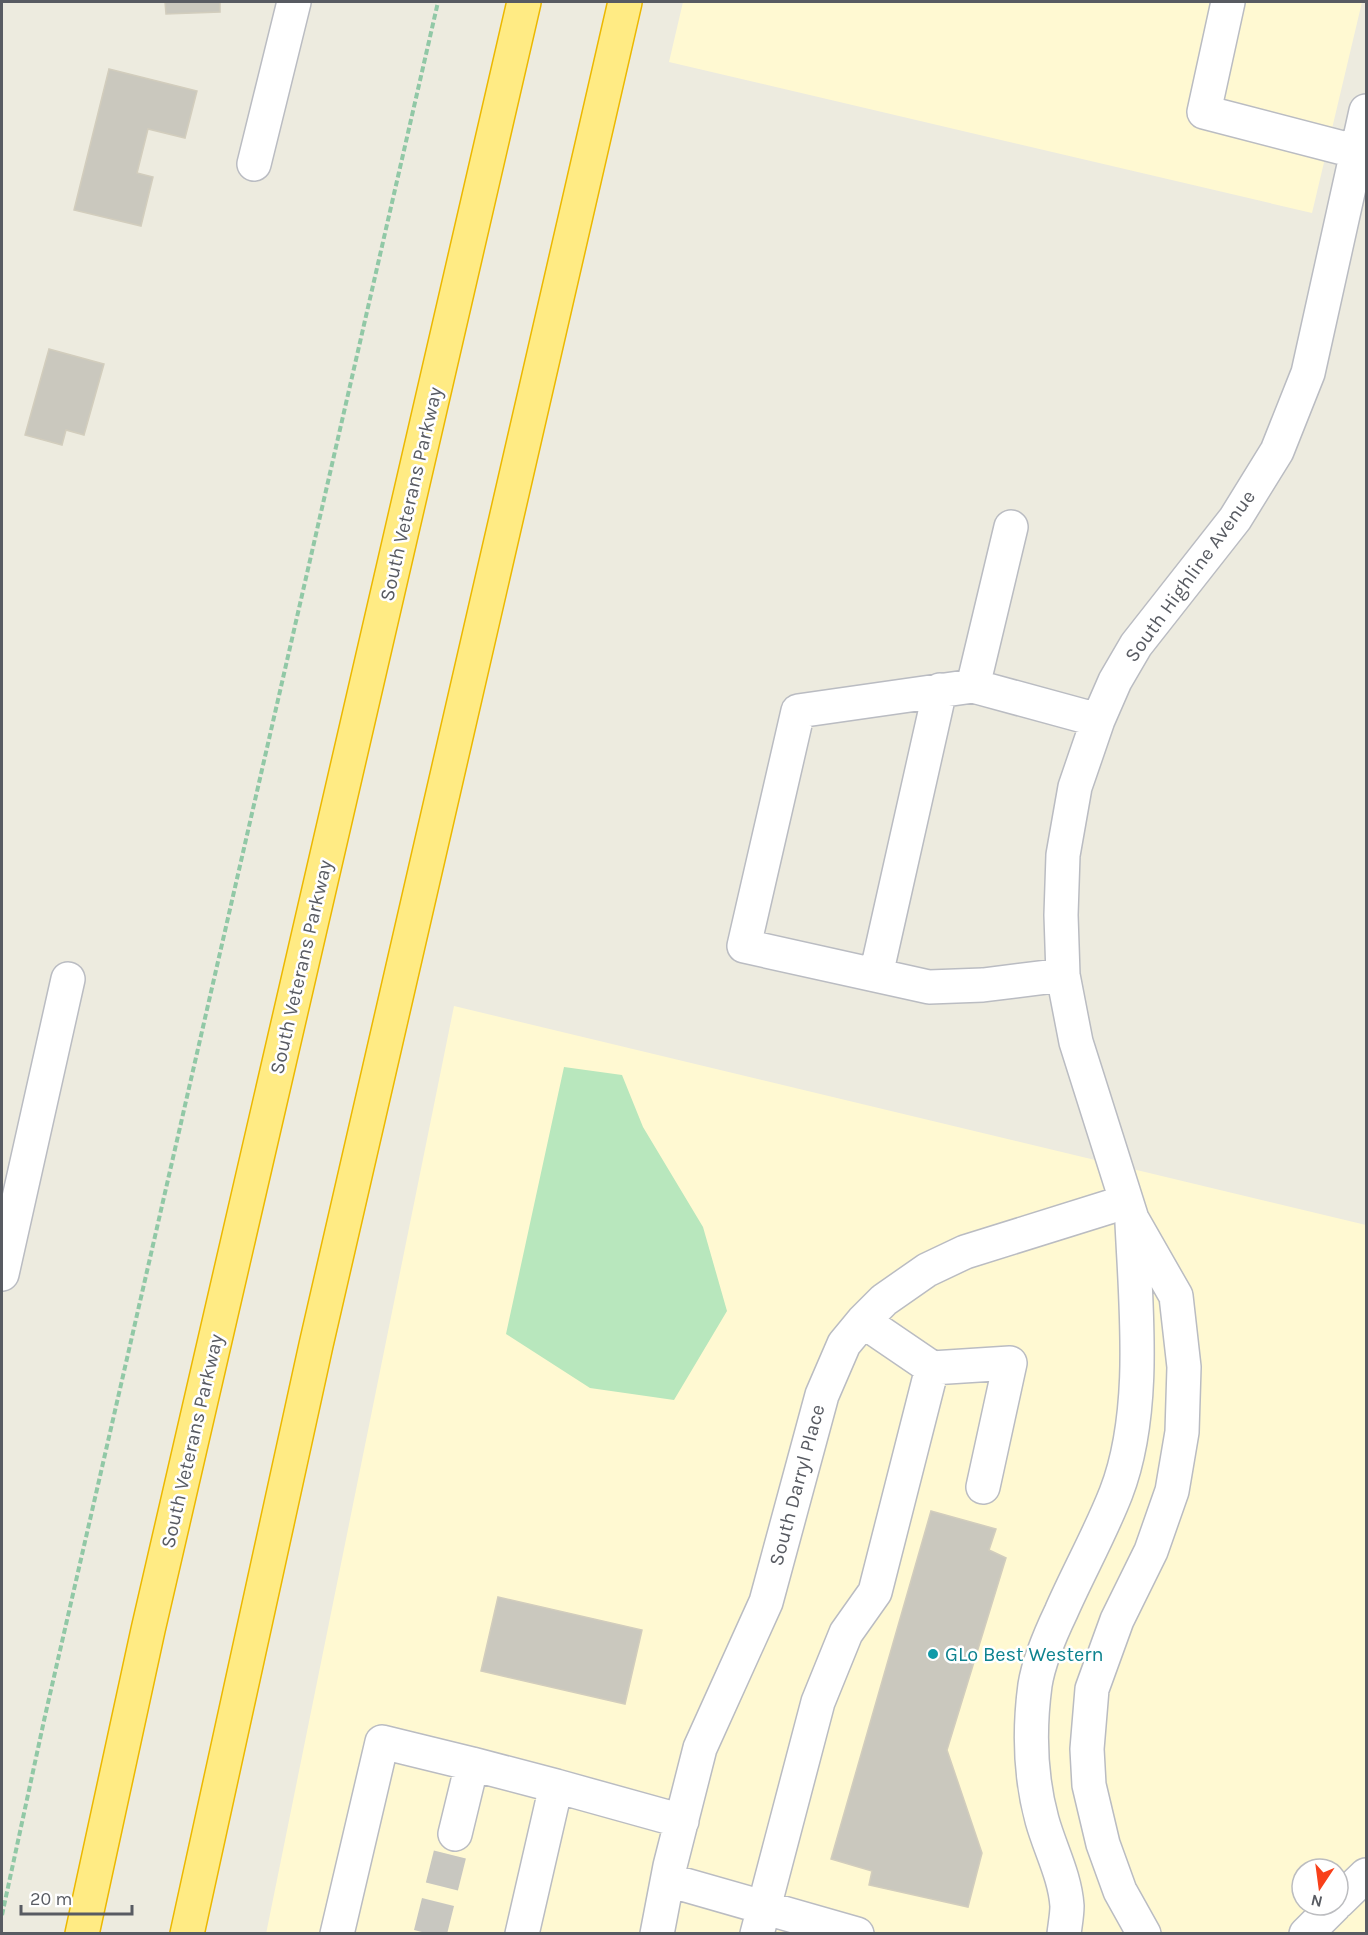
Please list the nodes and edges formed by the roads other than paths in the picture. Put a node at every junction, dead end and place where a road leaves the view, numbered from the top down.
1 (294, 2) edge
2 (524, 2) edge
3 (625, 2) edge
4 (1228, 2) edge
5 (1366, 111) edge
6 (1362, 153) edge
7 (254, 164) dead end
8 (1011, 527) dead end
9 (973, 686) junction
10 (940, 690) junction
11 (1098, 720) junction
12 (876, 975) junction
13 (1063, 975) junction
14 (68, 979) dead end
15 (1129, 1210) junction
16 (2, 1274) edge
17 (863, 1321) junction
18 (932, 1368) junction
19 (983, 1487) dead end
20 (472, 1764) junction
21 (556, 1786) junction
22 (682, 1821) junction
23 (455, 1834) tunnel mouth
24 (1366, 1875) edge
25 (668, 1880) junction
26 (1350, 1890) edge
27 (1322, 1917) edge
28 (761, 1920) edge
29 (82, 1934) edge
30 (187, 1934) edge
31 (338, 1934) edge
32 (522, 1934) edge
33 (657, 1934) edge
34 (857, 1934) edge
35 (1064, 1934) edge
36 (1144, 1934) edge
37 (1306, 1934) edge

1 - 7 street
2 - 29 highway, South Veterans Parkway
3 - 30 highway
4 - 6 street
5 - 6 street, South Highline Avenue
6 - 11 street, South Highline Avenue
8 - 9 street
9 - 10 street
9 - 11 street
10 - 12 street
10 - 12 street
11 - 13 street, South Highline Avenue
12 - 13 street
13 - 15 street, South Highline Avenue
14 - 16 street
15 - 17 street, South Darryl Place
15 - 35 street, South Highline Avenue
15 - 36 street, South Highline Avenue
17 - 18 street
17 - 22 street, South Darryl Place
18 - 19 street
18 - 28 street
20 - 21 street
20 - 23 street
20 - 31 street
21 - 22 street
21 - 32 street
22 - 25 street, South Darryl Place
24 - 26 street
25 - 28 street
25 - 33 street, South Darryl Place
27 - 37 street
28 - 34 street

